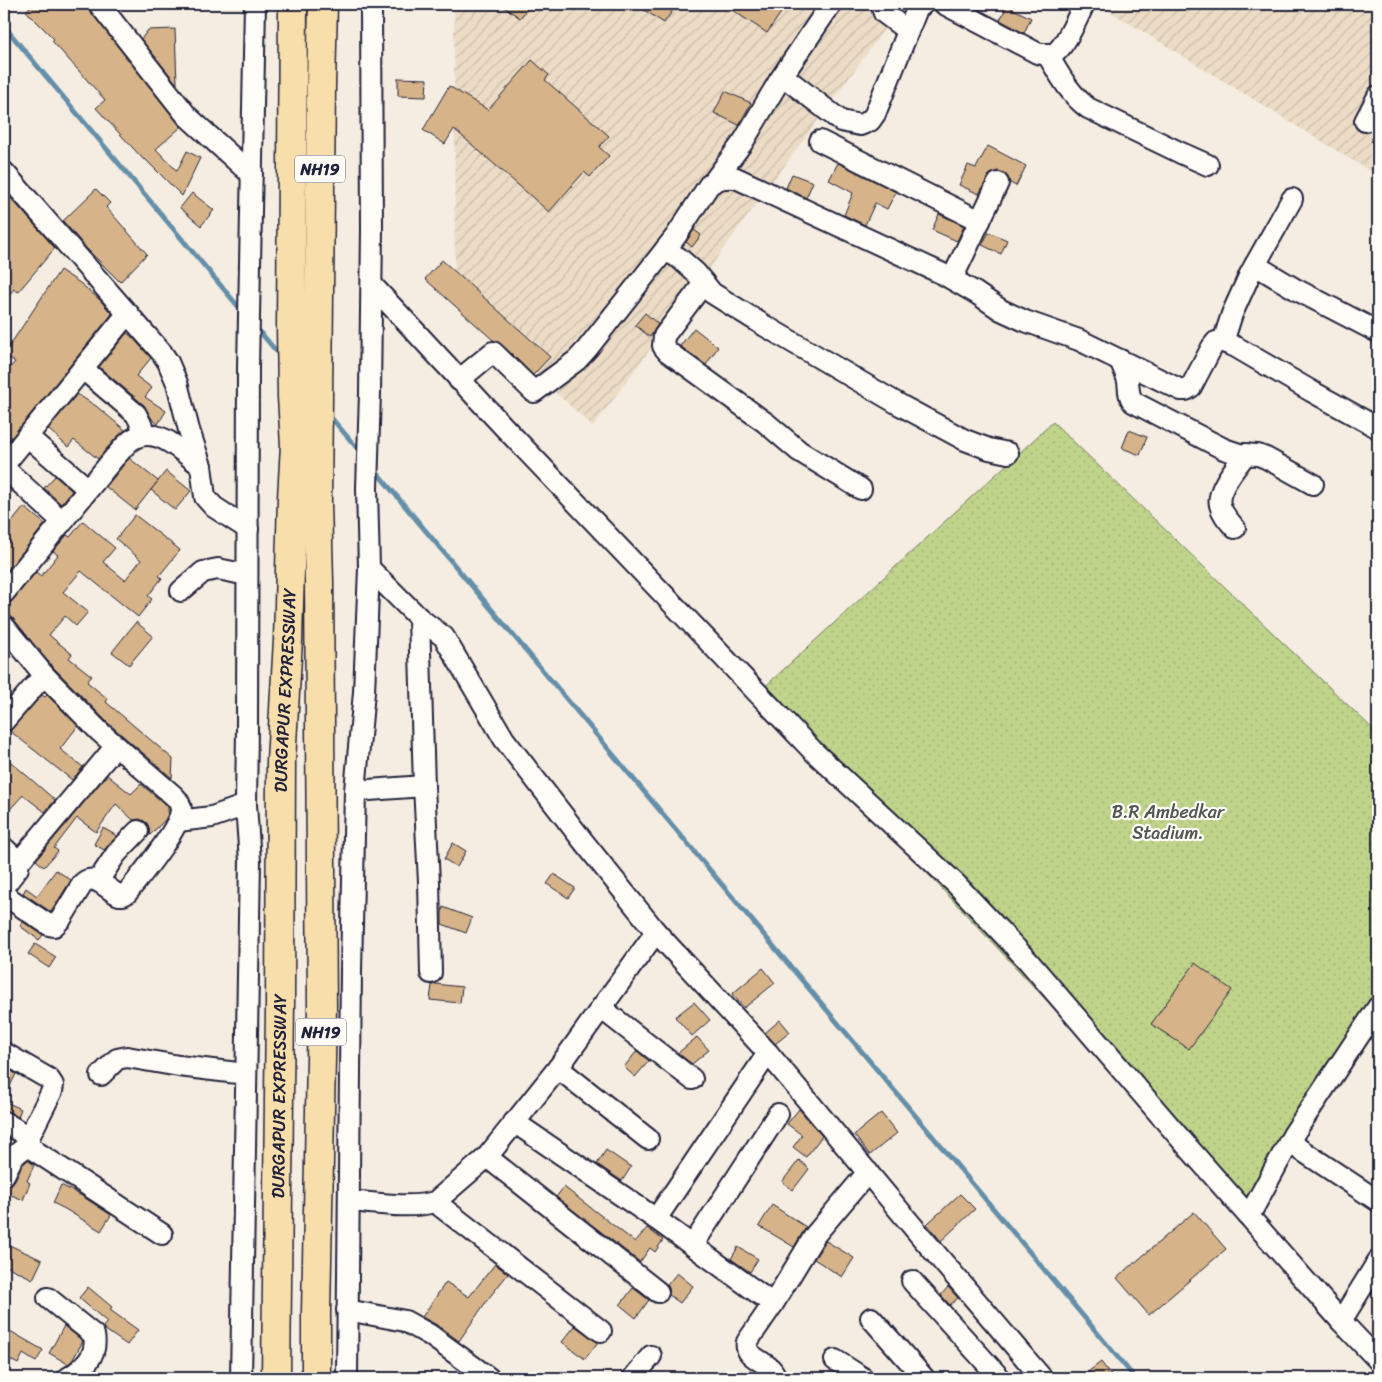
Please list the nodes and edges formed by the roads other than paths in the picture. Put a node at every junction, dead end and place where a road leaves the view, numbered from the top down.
1 (98, 4) edge
2 (255, 4) edge
3 (293, 4) edge
4 (323, 4) edge
5 (371, 4) edge
6 (831, 4) edge
7 (881, 4) edge
8 (923, 4) edge
9 (944, 4) edge
10 (1084, 4) edge
11 (908, 31) junction
12 (1047, 54) junction
13 (783, 76) junction
14 (1378, 96) edge
15 (1364, 121) dead end
16 (820, 141) dead end
17 (1208, 165) dead end
18 (4, 172) edge
19 (252, 175) junction
20 (714, 181) junction
21 (998, 183) dead end
22 (1292, 199) dead end
23 (980, 221) junction
24 (665, 250) junction
25 (1255, 265) junction
26 (952, 279) junction
27 (704, 283) junction
28 (372, 285) junction
29 (128, 313) junction
30 (1378, 332) edge
31 (1223, 342) junction
32 (1120, 360) junction
33 (83, 369) junction
34 (459, 380) junction
35 (1378, 428) edge
36 (145, 435) junction
37 (27, 436) junction
38 (1008, 453) dead end
39 (1246, 454) junction
40 (4, 466) edge
41 (201, 466) junction
42 (1312, 484) dead end
43 (88, 489) junction
44 (860, 489) dead end
45 (63, 522) junction
46 (1235, 528) dead end
47 (248, 529) junction
48 (369, 568) junction
49 (247, 575) junction
50 (181, 592) dead end
51 (4, 594) edge
52 (419, 618) junction
53 (4, 626) edge
54 (44, 675) junction
55 (4, 721) edge
56 (116, 746) junction
57 (424, 786) junction
58 (355, 791) junction
59 (246, 805) junction
60 (178, 821) junction
61 (138, 831) dead end
62 (4, 848) edge
63 (19, 862) junction
64 (98, 881) junction
65 (4, 886) edge
66 (4, 895) edge
67 (656, 932) junction
68 (431, 973) dead end
69 (601, 1008) junction
70 (1378, 1008) edge
71 (4, 1053) edge
72 (768, 1053) junction
73 (558, 1068) junction
74 (246, 1074) junction
75 (101, 1075) dead end
76 (692, 1078) dead end
77 (778, 1114) dead end
78 (4, 1122) edge
79 (514, 1122) junction
80 (648, 1138) dead end
81 (29, 1140) junction
82 (1289, 1142) junction
83 (487, 1156) junction
84 (868, 1172) junction
85 (4, 1175) edge
86 (349, 1201) junction
87 (1378, 1201) edge
88 (435, 1202) junction
89 (1249, 1216) junction
90 (656, 1219) junction
91 (162, 1234) dead end
92 (693, 1246) junction
93 (1378, 1262) edge
94 (912, 1281) dead end
95 (658, 1292) dead end
96 (48, 1298) dead end
97 (773, 1304) junction
98 (347, 1310) junction
99 (871, 1318) dead end
100 (1341, 1321) junction
101 (602, 1330) dead end
102 (651, 1356) dead end
103 (835, 1360) dead end
104 (1378, 1360) edge
105 (68, 1378) edge
106 (241, 1378) edge
107 (276, 1378) edge
108 (316, 1378) edge
109 (347, 1378) edge
110 (489, 1378) edge
111 (633, 1378) edge
112 (776, 1378) edge
113 (863, 1378) edge
114 (924, 1378) edge
115 (1000, 1378) edge
116 (1042, 1378) edge

1 - 19 street
2 - 19 street
3 - 107 highway, DURGAPUR EXPRESSWAY / NH19
4 - 108 highway, DURGAPUR EXPRESSWAY / NH19
5 - 28 street
6 - 13 street
7 - 11 street
8 - 11 street
9 - 12 street
10 - 12 street
11 - 13 street
12 - 17 street
13 - 20 street
14 - 15 street
16 - 23 street
18 - 29 street
19 - 47 street
20 - 24 street
20 - 26 street
21 - 23 street
22 - 25 street
23 - 26 street
24 - 27 street
24 - 34 street
25 - 30 street
25 - 31 street
26 - 32 street
27 - 38 street
27 - 44 street
28 - 34 street
28 - 48 street
29 - 33 street
29 - 41 street
31 - 32 street
31 - 35 street
32 - 39 street
33 - 36 street
33 - 37 street
34 - 89 street
36 - 41 street
36 - 43 street
37 - 40 street
37 - 43 street
39 - 42 street
39 - 46 street
40 - 45 street
41 - 47 street
43 - 45 street
45 - 51 street
47 - 49 street
48 - 52 street
48 - 58 street
49 - 50 street
49 - 59 street
52 - 57 street
52 - 67 street
53 - 54 street
54 - 55 street
54 - 56 street
56 - 60 street
56 - 63 street
57 - 58 street
57 - 68 street
58 - 86 street
59 - 60 street
59 - 74 street
60 - 64 street
61 - 64 street
62 - 63 street
63 - 65 street
64 - 66 street
67 - 69 street
67 - 72 street
69 - 73 street
69 - 76 street
70 - 82 street
71 - 81 street
72 - 84 street
72 - 90 street
73 - 79 street
73 - 80 street
74 - 75 street
74 - 106 street
77 - 92 street
78 - 81 street
79 - 83 street
79 - 90 street
81 - 85 street
81 - 91 street
82 - 87 street
82 - 89 street
83 - 88 street
83 - 95 street
84 - 97 street
84 - 116 street
86 - 88 street
86 - 98 street
88 - 101 street
89 - 100 street
90 - 92 street
92 - 97 street
93 - 100 street
94 - 115 street
96 - 105 street
97 - 112 street
98 - 109 street
98 - 110 street
99 - 114 street
100 - 104 street
102 - 111 street
103 - 113 street

